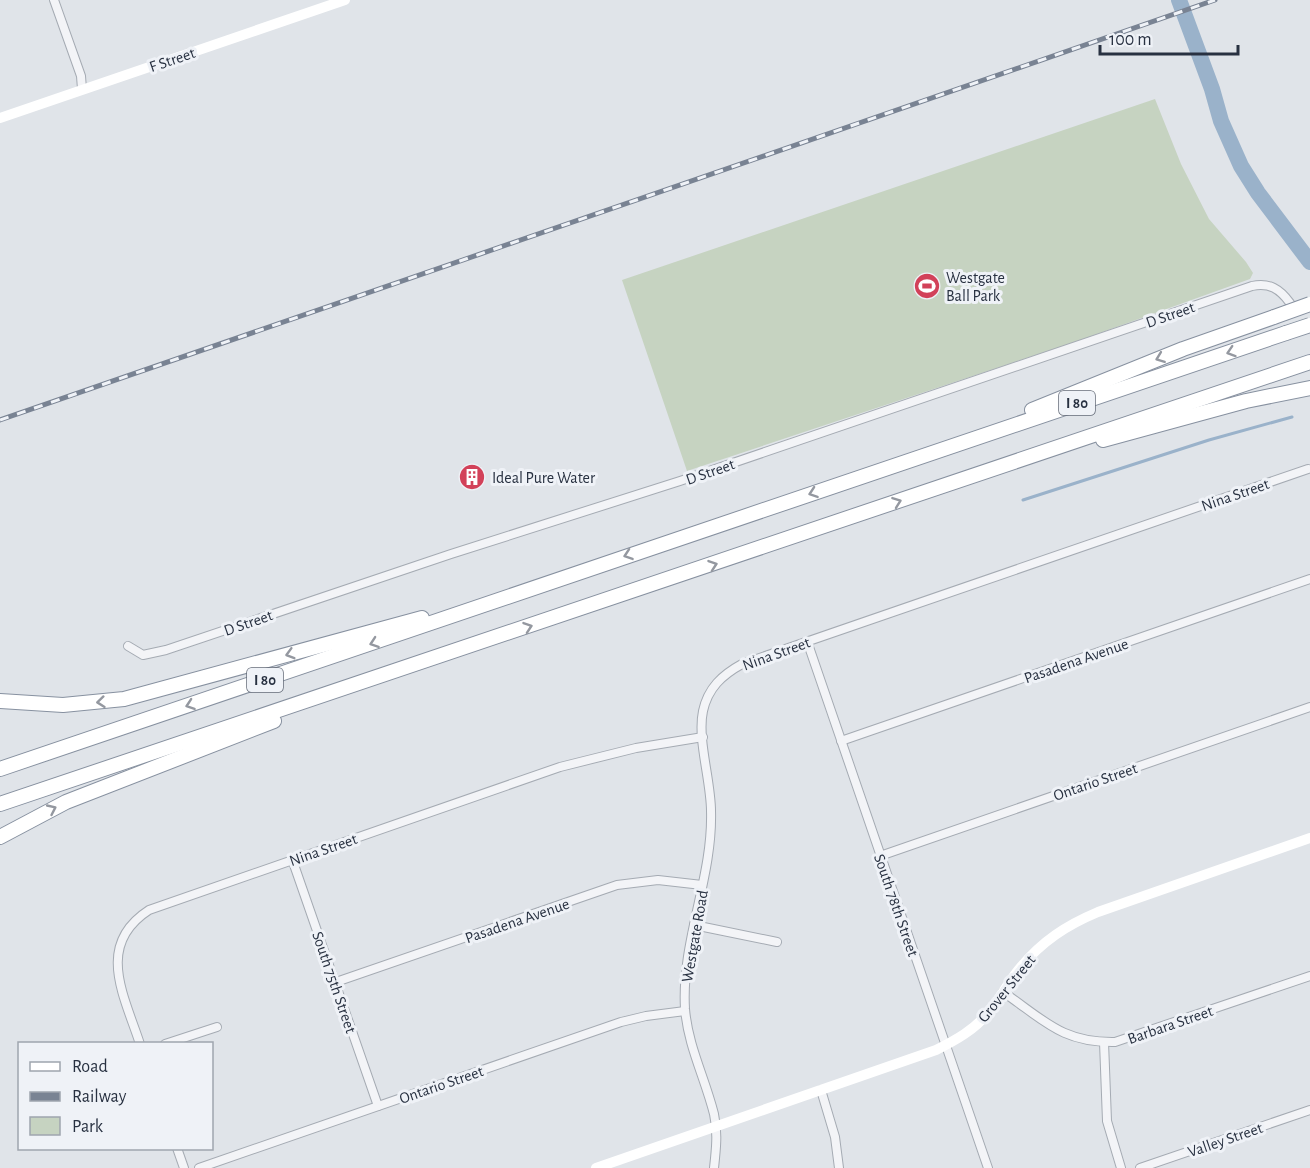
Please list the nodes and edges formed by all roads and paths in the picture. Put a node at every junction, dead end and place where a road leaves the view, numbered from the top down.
1 (54, 0) edge
2 (345, 0) edge
3 (82, 89) junction
4 (0, 118) edge
5 (1289, 301) dead end
6 (1310, 304) edge
7 (1310, 326) edge
8 (1309, 362) edge
9 (1310, 388) edge
10 (1309, 469) edge
11 (980, 473) junction
12 (868, 474) junction
13 (1310, 579) edge
14 (529, 590) junction
15 (807, 641) junction
16 (128, 646) dead end
17 (473, 646) junction
18 (0, 701) edge
19 (1310, 707) edge
20 (703, 737) junction
21 (841, 741) junction
22 (0, 769) edge
23 (0, 804) edge
24 (0, 837) edge
25 (1310, 838) edge
26 (880, 856) junction
27 (292, 859) junction
28 (702, 885) junction
29 (694, 925) junction
30 (777, 942) dead end
31 (1310, 976) edge
32 (336, 982) junction
33 (1004, 992) junction
34 (685, 1011) junction
35 (217, 1027) dead end
36 (139, 1042) edge
37 (171, 1042) edge
38 (1104, 1042) junction
39 (946, 1045) junction
40 (821, 1090) junction
41 (378, 1106) junction
42 (1310, 1110) edge
43 (716, 1126) junction
44 (177, 1150) edge
45 (184, 1168) edge
46 (199, 1168) edge
47 (596, 1168) edge
48 (714, 1168) edge
49 (839, 1168) edge
50 (988, 1168) edge
51 (1121, 1168) edge
52 (1140, 1168) edge

1 - 3 street
2 - 3 street, F Street
3 - 4 street, F Street
5 - 16 street, D Street
6 -> 12 highway, bridge
7 -> 12 highway, I 80, bridge
8 - 11 highway, I 80
9 - 11 highway
10 - 15 street, Nina Street
17 -> 11 highway, I 80
12 -> 14 highway, I 80
13 - 21 street, Pasadena Avenue
14 -> 18 highway
14 -> 22 highway, I 80
15 - 20 street, Nina Street
15 - 21 street, South 78th Street
17 - 23 highway, I 80
24 -> 17 highway
19 - 26 street, Ontario Street
20 - 27 street, Nina Street
20 - 28 street, Westgate Road
21 - 26 street, South 78th Street
25 - 33 street, Grover Street
26 - 39 street, South 78th Street
27 - 32 street, South 75th Street
27 - 36 street, Nina Street
28 - 29 street, Westgate Road
28 - 32 street, Pasadena Avenue
29 - 30 street
29 - 34 street, Westgate Road
31 - 38 street, Barbara Street
32 - 41 street, South 75th Street
33 - 38 street, Barbara Street
33 - 39 street, Grover Street
34 - 41 street, Ontario Street
34 - 43 street, Westgate Road
35 - 37 street
38 - 51 street
39 - 40 street, Grover Street
39 - 50 street, South 78th Street
40 - 43 street, Grover Street
40 - 49 street
41 - 46 street, Ontario Street
42 - 52 street, Valley Street
43 - 47 street, Grover Street
43 - 48 street, Westgate Road
44 - 45 street

